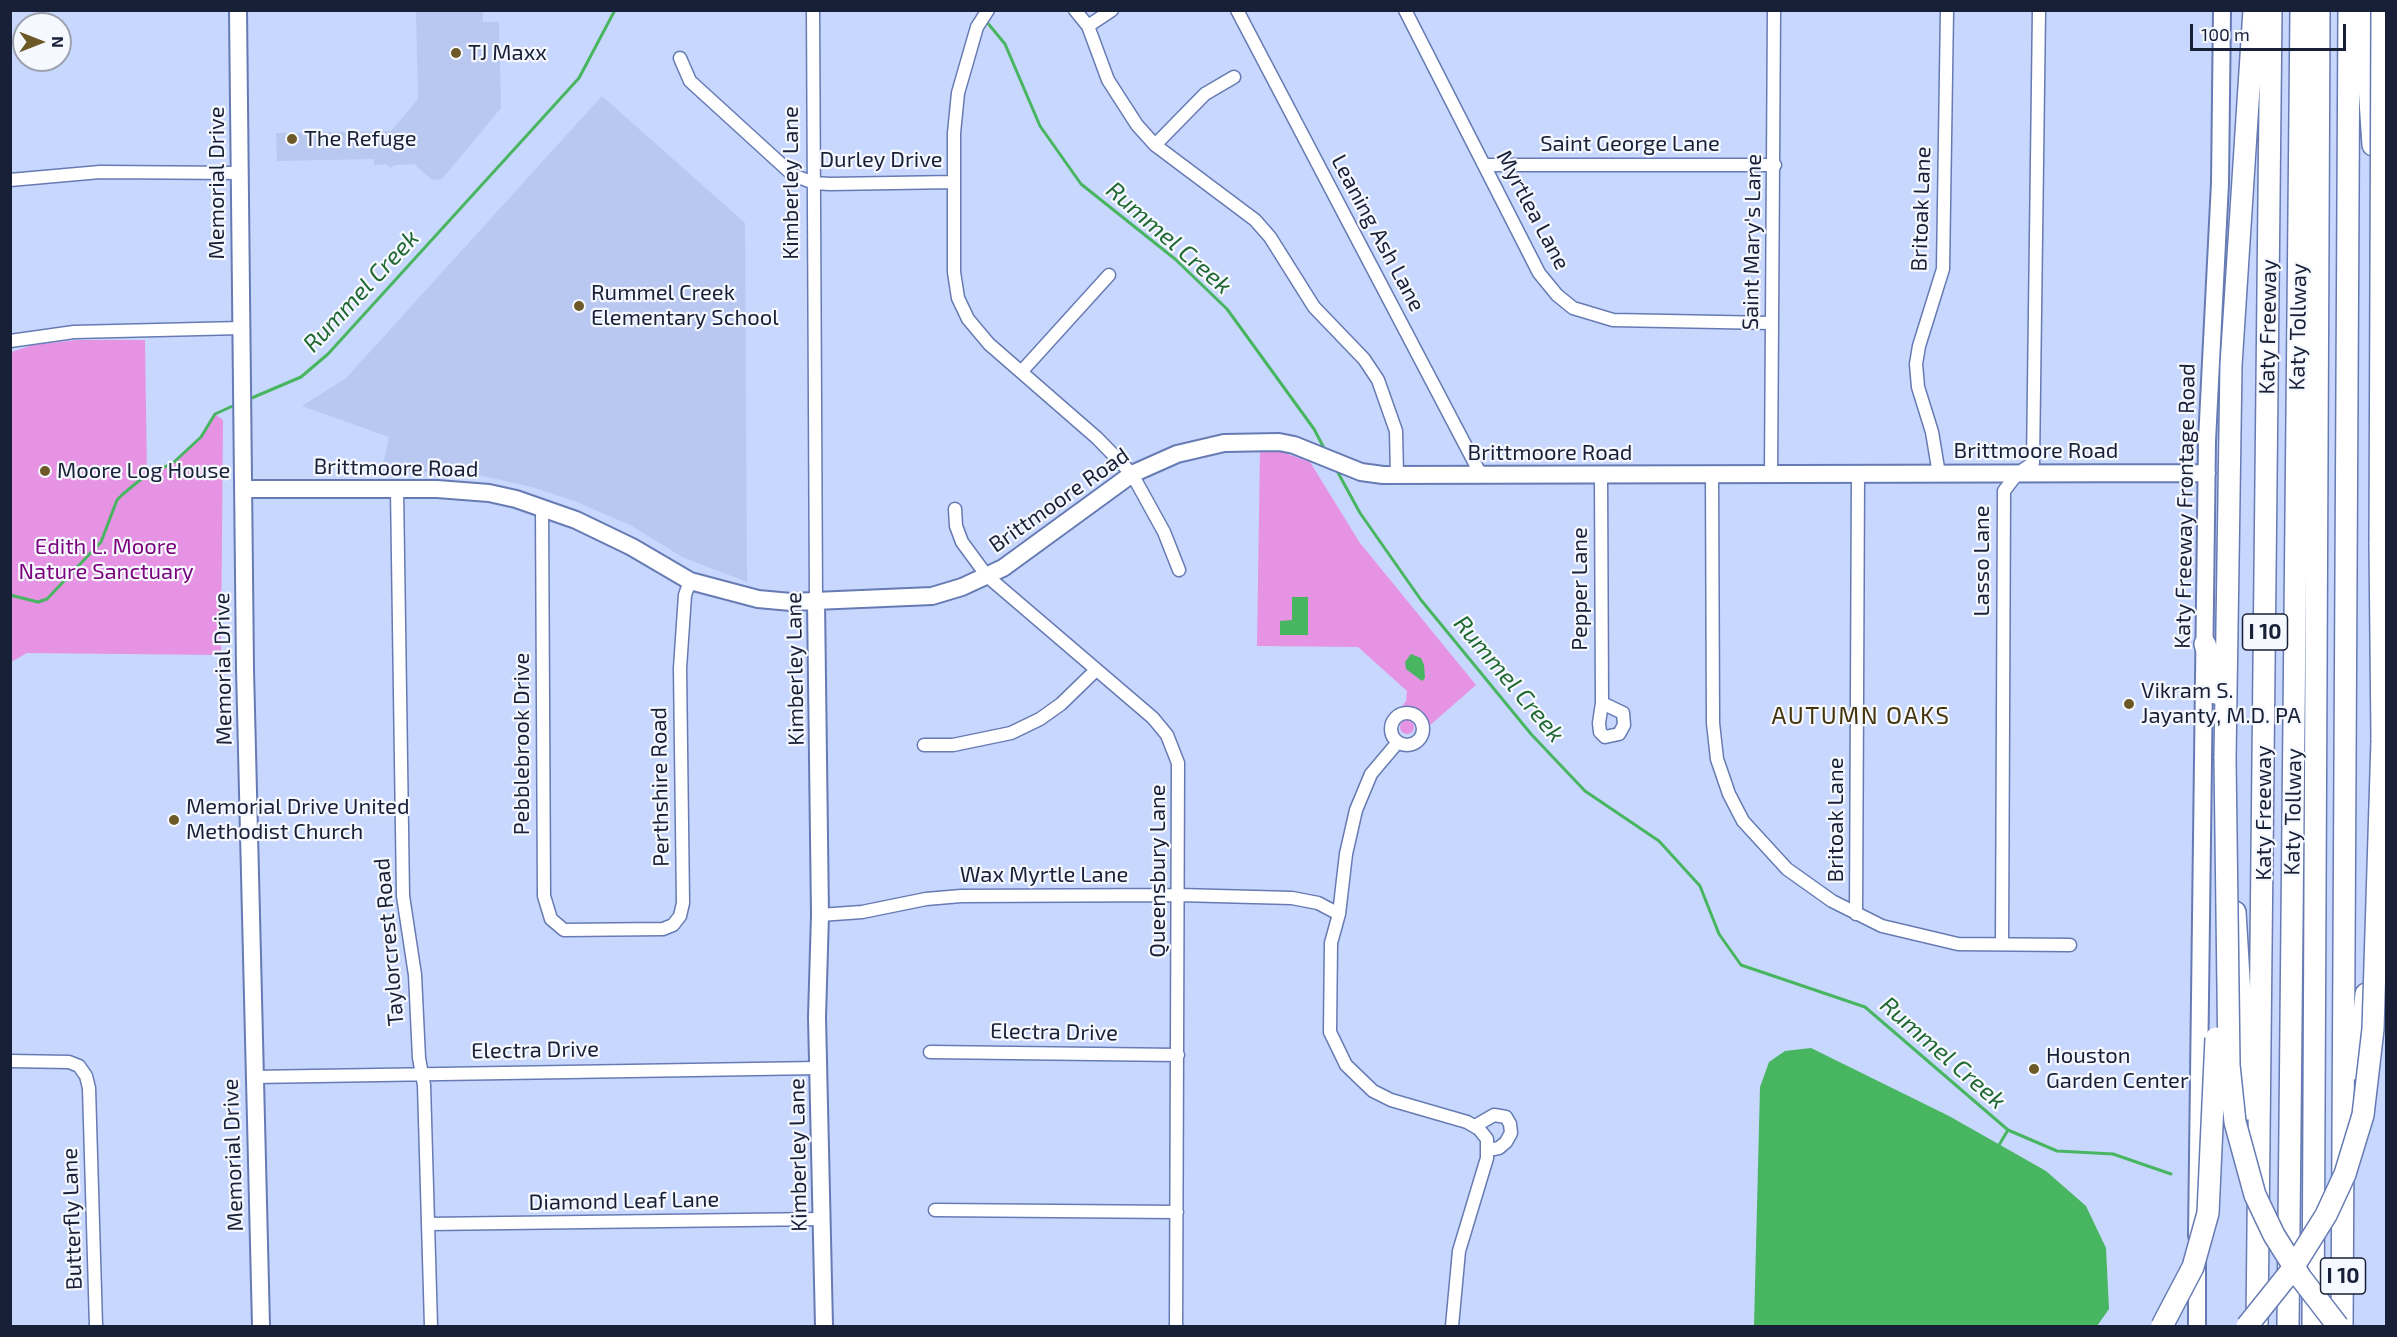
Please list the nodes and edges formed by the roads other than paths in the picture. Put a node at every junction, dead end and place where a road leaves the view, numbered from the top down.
1 (238, 10) edge
2 (813, 10) edge
3 (988, 10) edge
4 (1075, 10) edge
5 (1112, 10) edge
6 (1237, 10) edge
7 (1405, 10) edge
8 (1774, 10) edge
9 (1947, 10) edge
10 (2039, 10) edge
11 (2222, 10) edge
12 (2254, 10) edge
13 (2271, 10) edge
14 (2301, 10) edge
15 (2319, 10) edge
16 (2349, 10) edge
17 (2364, 10) edge
18 (2382, 10) edge
19 (1088, 26) junction
20 (680, 58) dead end
21 (1234, 77) dead end
22 (1155, 145) junction
23 (1485, 165) junction
24 (1774, 165) junction
25 (240, 173) junction
26 (10, 180) edge
27 (954, 182) junction
28 (814, 183) junction
29 (1109, 275) dead end
30 (1772, 323) junction
31 (241, 328) junction
32 (2386, 340) edge
33 (10, 341) edge
34 (1022, 371) junction
35 (2207, 473) junction
36 (1132, 474) junction
37 (1771, 474) junction
38 (1858, 474) junction
39 (1939, 474) junction
40 (2017, 474) junction
41 (1397, 475) junction
42 (1481, 475) junction
43 (1601, 475) junction
44 (1712, 475) junction
45 (243, 489) junction
46 (396, 489) junction
47 (542, 507) junction
48 (955, 509) dead end
49 (1179, 570) dead end
50 (987, 576) junction
51 (690, 581) junction
52 (816, 602) junction
53 (2205, 644) junction
54 (1096, 670) junction
55 (1602, 703) dead end
56 (2382, 740) junction
57 (1398, 742) dead end
58 (924, 745) dead end
59 (2225, 758) junction
60 (2386, 831) edge
61 (1179, 895) junction
62 (1339, 914) junction
63 (1856, 914) junction
64 (820, 915) junction
65 (608, 930) joint
66 (2002, 944) junction
67 (2070, 945) dead end
68 (2386, 1001) edge
69 (930, 1052) dead end
70 (1178, 1055) junction
71 (10, 1061) edge
72 (818, 1068) junction
73 (421, 1072) junction
74 (253, 1077) junction
75 (1475, 1126) junction
76 (1488, 1150) junction
77 (935, 1210) dead end
78 (1177, 1212) junction
79 (821, 1220) junction
80 (428, 1224) junction
81 (2343, 1226) junction
82 (2259, 1253) junction
83 (431, 1323) edge
84 (96, 1326) edge
85 (261, 1326) edge
86 (824, 1326) edge
87 (1176, 1326) edge
88 (1452, 1326) edge
89 (2162, 1326) edge
90 (2197, 1326) edge
91 (2247, 1326) edge
92 (2257, 1326) edge
93 (2288, 1326) edge
94 (2313, 1326) edge
95 (2340, 1326) edge

1 - 25 street, Memorial Drive
2 - 28 street, Kimberley Lane
3 - 27 street
4 - 19 street
5 - 19 street
6 - 42 street, Leaning Ash Lane
7 - 23 street, Myrtlea Lane
8 - 24 street, Saint Mary's Lane
9 - 39 street, Britoak Lane
10 - 40 street, Lasso Lane
11 - 35 street, Katy Freeway Frontage Road
12 - 59 highway
13 - 82 highway, Katy Freeway / I 10
14 - 93 highway, Katy Tollway
15 - 94 highway, Katy Tollway
16 - 81 highway, I 10
17 - 32 highway
18 - 56 highway, bridge
19 - 22 street
20 - 28 street, Durley Drive
21 - 22 street
22 - 41 street
23 - 24 street, Saint George Lane
23 - 30 street, Myrtlea Lane
24 - 30 street, Saint Mary's Lane
25 - 26 street
25 - 31 street, Memorial Drive
27 - 28 street, Durley Drive
27 - 34 street
28 - 52 street, Kimberley Lane
29 - 34 street
30 - 37 street, Saint Mary's Lane
31 - 33 street
31 - 45 street, Memorial Drive
34 - 36 street
35 - 40 street, Brittmoore Road
35 - 53 street, Katy Freeway Frontage Road
36 - 41 street, Brittmoore Road
36 - 49 street
36 - 50 street, Brittmoore Road
37 - 38 street, Brittmoore Road
37 - 44 street, Brittmoore Road
38 - 39 street, Brittmoore Road
38 - 63 street, Britoak Lane
39 - 40 street, Brittmoore Road
40 - 66 street, Lasso Lane
41 - 42 street, Brittmoore Road
42 - 43 street, Brittmoore Road
43 - 44 street, Brittmoore Road
43 - 55 street, Pepper Lane
44 - 63 street
45 - 46 street, Brittmoore Road
45 - 74 street, Memorial Drive
46 - 47 street, Brittmoore Road
46 - 73 street, Taylorcrest Road
47 - 51 street, Brittmoore Road
47 - 65 street, Pebblebrook Drive
48 - 50 street, Queensbury Lane
50 - 52 street, Brittmoore Road
50 - 54 street, Queensbury Lane
51 - 52 street, Brittmoore Road
51 - 65 street, Perthshire Road
52 - 64 street, Kimberley Lane
53 - 82 highway
53 - 90 street, Katy Freeway Frontage Road
54 - 58 street
54 - 61 street, Queensbury Lane
56 - 68 highway, bridge
56 - 91 highway, bridge
57 - 62 street
59 - 89 highway, bridge
59 - 95 highway, bridge
60 - 81 highway
61 - 62 street, Wax Myrtle Lane
61 - 64 street, Wax Myrtle Lane
61 - 70 street, Queensbury Lane
62 - 75 street
63 - 66 street
64 - 72 street, Kimberley Lane
66 - 67 street
69 - 70 street, Electra Drive
70 - 78 street, Queensbury Lane
71 - 84 street, Butterfly Lane
72 - 73 street, Electra Drive
72 - 79 street, Kimberley Lane
73 - 74 street, Electra Drive
73 - 80 street, Taylorcrest Road
74 - 85 street, Memorial Drive
75 - 76 street
75 - 76 street
76 - 88 street
77 - 78 street
78 - 87 street, Queensbury Lane
79 - 80 street, Diamond Leaf Lane
79 - 86 street, Kimberley Lane
80 - 83 street, Taylorcrest Road
81 - 95 highway, I 10
82 - 92 highway, Katy Freeway / I 10

